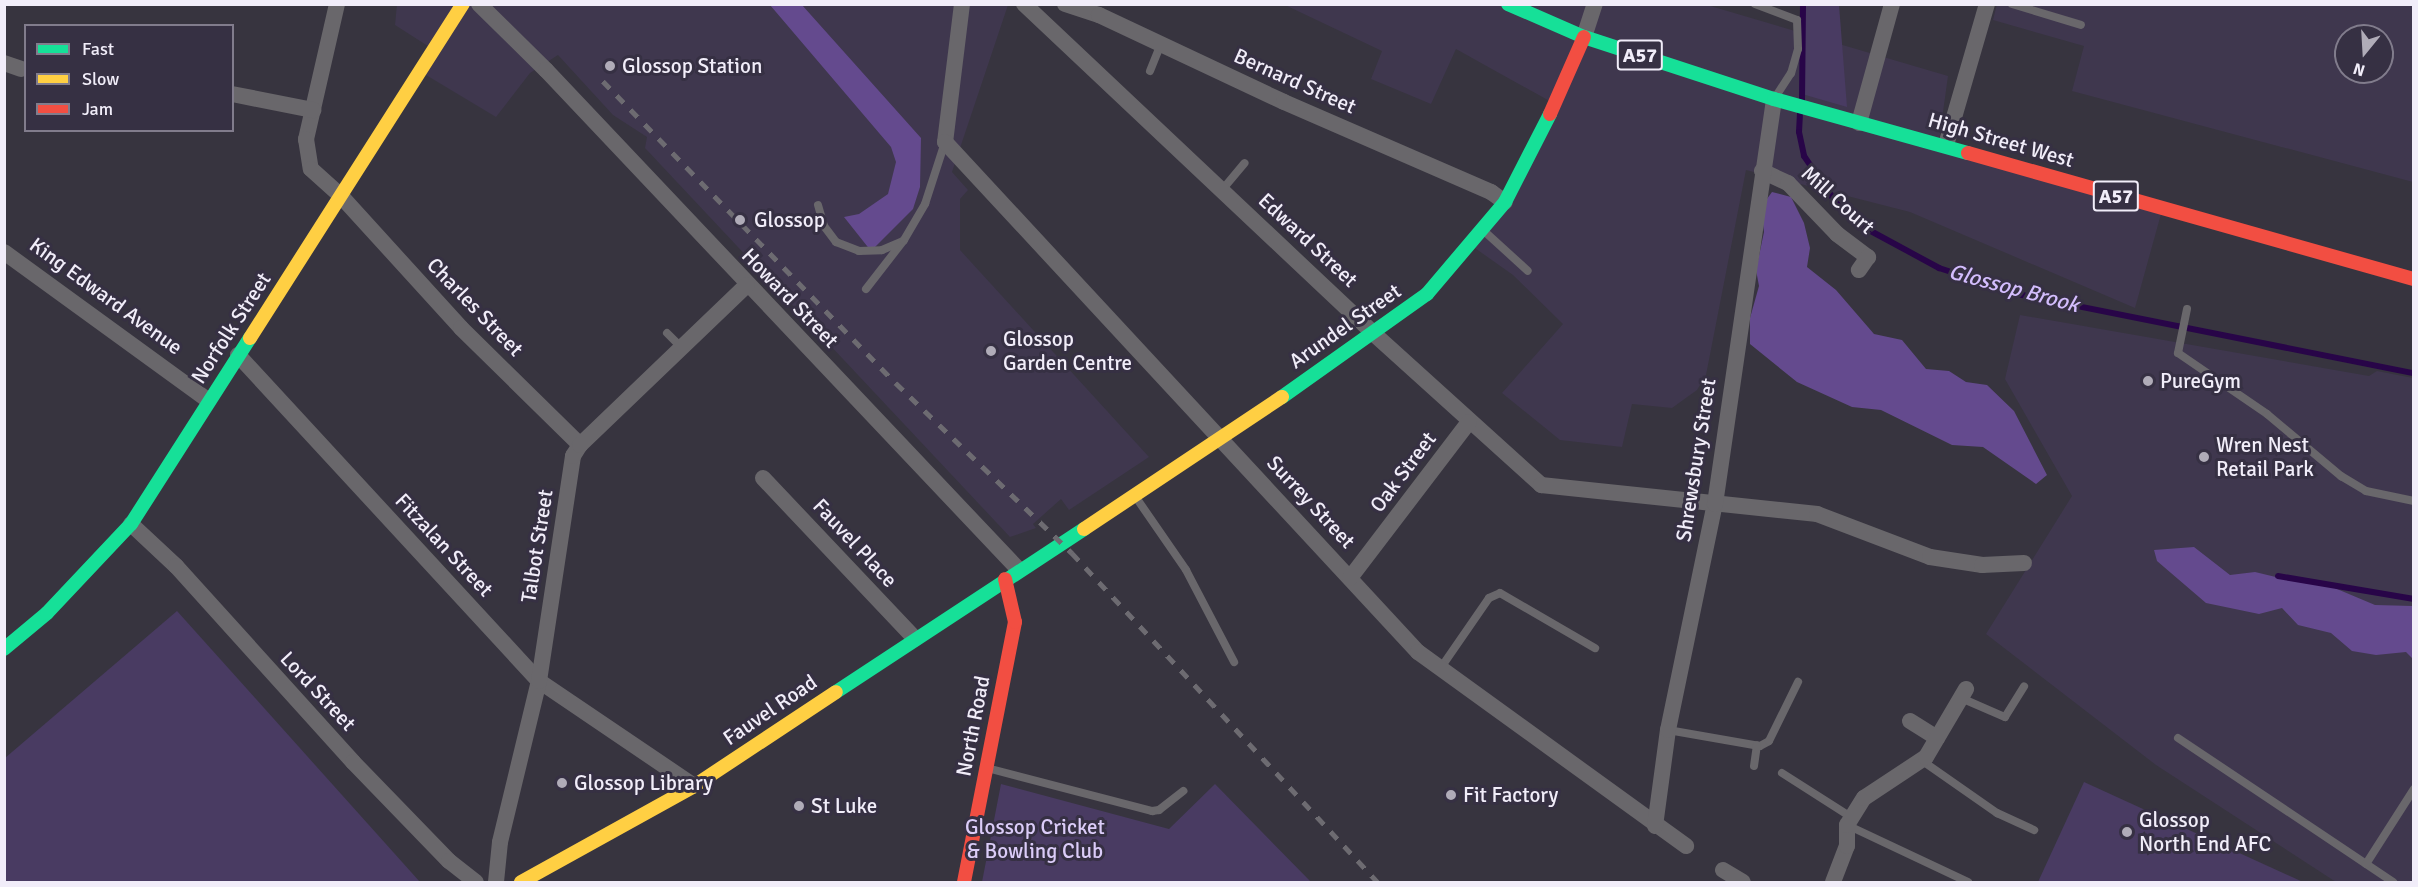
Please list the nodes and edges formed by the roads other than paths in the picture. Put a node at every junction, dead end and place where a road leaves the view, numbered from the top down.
1 (337, 4) edge
2 (463, 4) edge
3 (479, 4) edge
4 (962, 4) edge
5 (1024, 4) edge
6 (1060, 4) edge
7 (1065, 4) edge
8 (1508, 4) edge
9 (1595, 4) edge
10 (1755, 4) edge
11 (1892, 4) edge
12 (1987, 4) edge
13 (2012, 4) edge
14 (1102, 10) edge
15 (1040, 19) junction
16 (2081, 25) dead end
17 (1584, 37) junction
18 (1161, 44) junction
19 (4, 63) edge
20 (21, 69) dead end
21 (1150, 71) dead end
22 (234, 94) edge
23 (1774, 99) junction
24 (313, 110) junction
25 (1859, 123) junction
26 (945, 142) junction
27 (1946, 145) junction
28 (1245, 163) dead end
29 (1762, 171) junction
30 (1222, 190) junction
31 (341, 196) junction
32 (1505, 202) junction
33 (818, 205) dead end
34 (1484, 231) junction
35 (904, 240) junction
36 (4, 252) edge
37 (1859, 270) dead end
38 (1528, 271) dead end
39 (2414, 279) edge
40 (747, 285) junction
41 (866, 289) dead end
42 (2187, 309) dead end
43 (668, 333) dead end
44 (1373, 333) junction
45 (682, 348) junction
46 (238, 355) junction
47 (208, 400) junction
48 (1469, 422) junction
49 (1220, 436) junction
50 (580, 445) junction
51 (763, 478) dead end
52 (1133, 493) junction
53 (2414, 501) edge
54 (1714, 504) junction
55 (131, 524) junction
56 (2024, 563) dead end
57 (1026, 565) junction
58 (1350, 578) junction
59 (1005, 579) junction
60 (915, 639) junction
61 (1595, 648) dead end
62 (4, 649) edge
63 (1234, 662) dead end
64 (1440, 669) junction
65 (539, 681) junction
66 (1798, 682) dead end
67 (2024, 686) dead end
68 (1963, 693) joint
69 (1910, 721) dead end
70 (1668, 730) junction
71 (1937, 738) junction
72 (2178, 738) dead end
73 (1757, 745) junction
74 (1921, 760) junction
75 (1754, 765) dead end
76 (986, 767) junction
77 (1782, 773) dead end
78 (694, 786) junction
79 (2414, 789) edge
80 (1183, 791) dead end
81 (1849, 821) junction
82 (1655, 826) junction
83 (2034, 830) dead end
84 (1686, 846) dead end
85 (2366, 864) junction
86 (1723, 870) dead end
87 (476, 882) edge
88 (496, 882) edge
89 (522, 882) edge
90 (964, 882) edge
91 (1743, 882) edge
92 (1833, 882) edge
93 (1968, 882) edge
94 (2393, 882) edge

1 - 24 street, Charles Street
2 - 31 main road, Norfolk Street
3 - 40 street, Howard Street
4 - 26 street
5 - 15 street, Edward Street
6 - 15 street
7 - 14 street, Bernard Street
8 - 17 main road, A57
9 - 17 street
10 - 23 lane
11 - 25 street
12 - 27 street
13 - 16 lane
14 - 18 street, Bernard Street
15 - 30 street, Edward Street
17 - 23 main road, A57
17 - 32 main road, Arundel Street
18 - 21 lane
18 - 32 street, Bernard Street
19 - 20 street
22 - 24 street
23 - 25 main road, High Street West / A57
23 - 29 street, Shrewsbury Street
24 - 31 street, Charles Street
25 - 27 main road, High Street West / A57
26 - 35 lane
26 - 49 street, Surrey Street
27 - 39 main road, High Street West / A57
28 - 30 lane
29 - 37 street, Mill Court
29 - 54 street, Shrewsbury Street
30 - 44 street, Edward Street
31 - 46 main road, Norfolk Street
31 - 50 street, Charles Street
32 - 34 main road, Arundel Street
33 - 35 lane
34 - 38 lane
34 - 44 main road, Arundel Street
35 - 41 lane
36 - 47 street, King Edward Avenue
40 - 45 street, Talbot Street
40 - 57 street, Howard Street
42 - 53 lane
43 - 45 lane
44 - 48 street, Edward Street
44 - 49 main road, Arundel Street
45 - 50 street, Talbot Street
46 - 47 main road, Norfolk Street
46 - 65 street, Fitzalan Street
47 - 55 main road, Norfolk Street
48 - 54 street, Edward Street
48 - 58 street, Oak Street
49 - 52 main road, Arundel Street
49 - 58 street, Surrey Street
50 - 65 street, Talbot Street
51 - 60 street, Fauvel Place
52 - 57 main road, Arundel Street
52 - 63 lane
54 - 56 street, Edward Street
54 - 70 street, Shrewsbury Street
55 - 62 main road, Norfolk Street
55 - 87 street, Lord Street
57 - 59 main road, Fauvel Road
58 - 64 street, Surrey Street
59 - 60 main road, Fauvel Road
59 - 76 main road, North Road
60 - 78 main road, Fauvel Road
61 - 64 lane
64 - 82 street, Surrey Street
65 - 78 street, Fitzalan Street
65 - 88 street, Talbot Street
66 - 73 lane
67 - 68 lane
68 - 71 street
69 - 71 street
70 - 73 lane
70 - 82 street, Shrewsbury Street
71 - 74 street
72 - 85 lane
73 - 75 lane
74 - 81 street
74 - 83 lane
76 - 80 lane
76 - 90 main road, North Road
77 - 81 lane
78 - 89 main road, Fauvel Road
79 - 85 lane
81 - 92 street
81 - 93 lane
82 - 84 street, Surrey Street
85 - 94 lane
86 - 91 street

